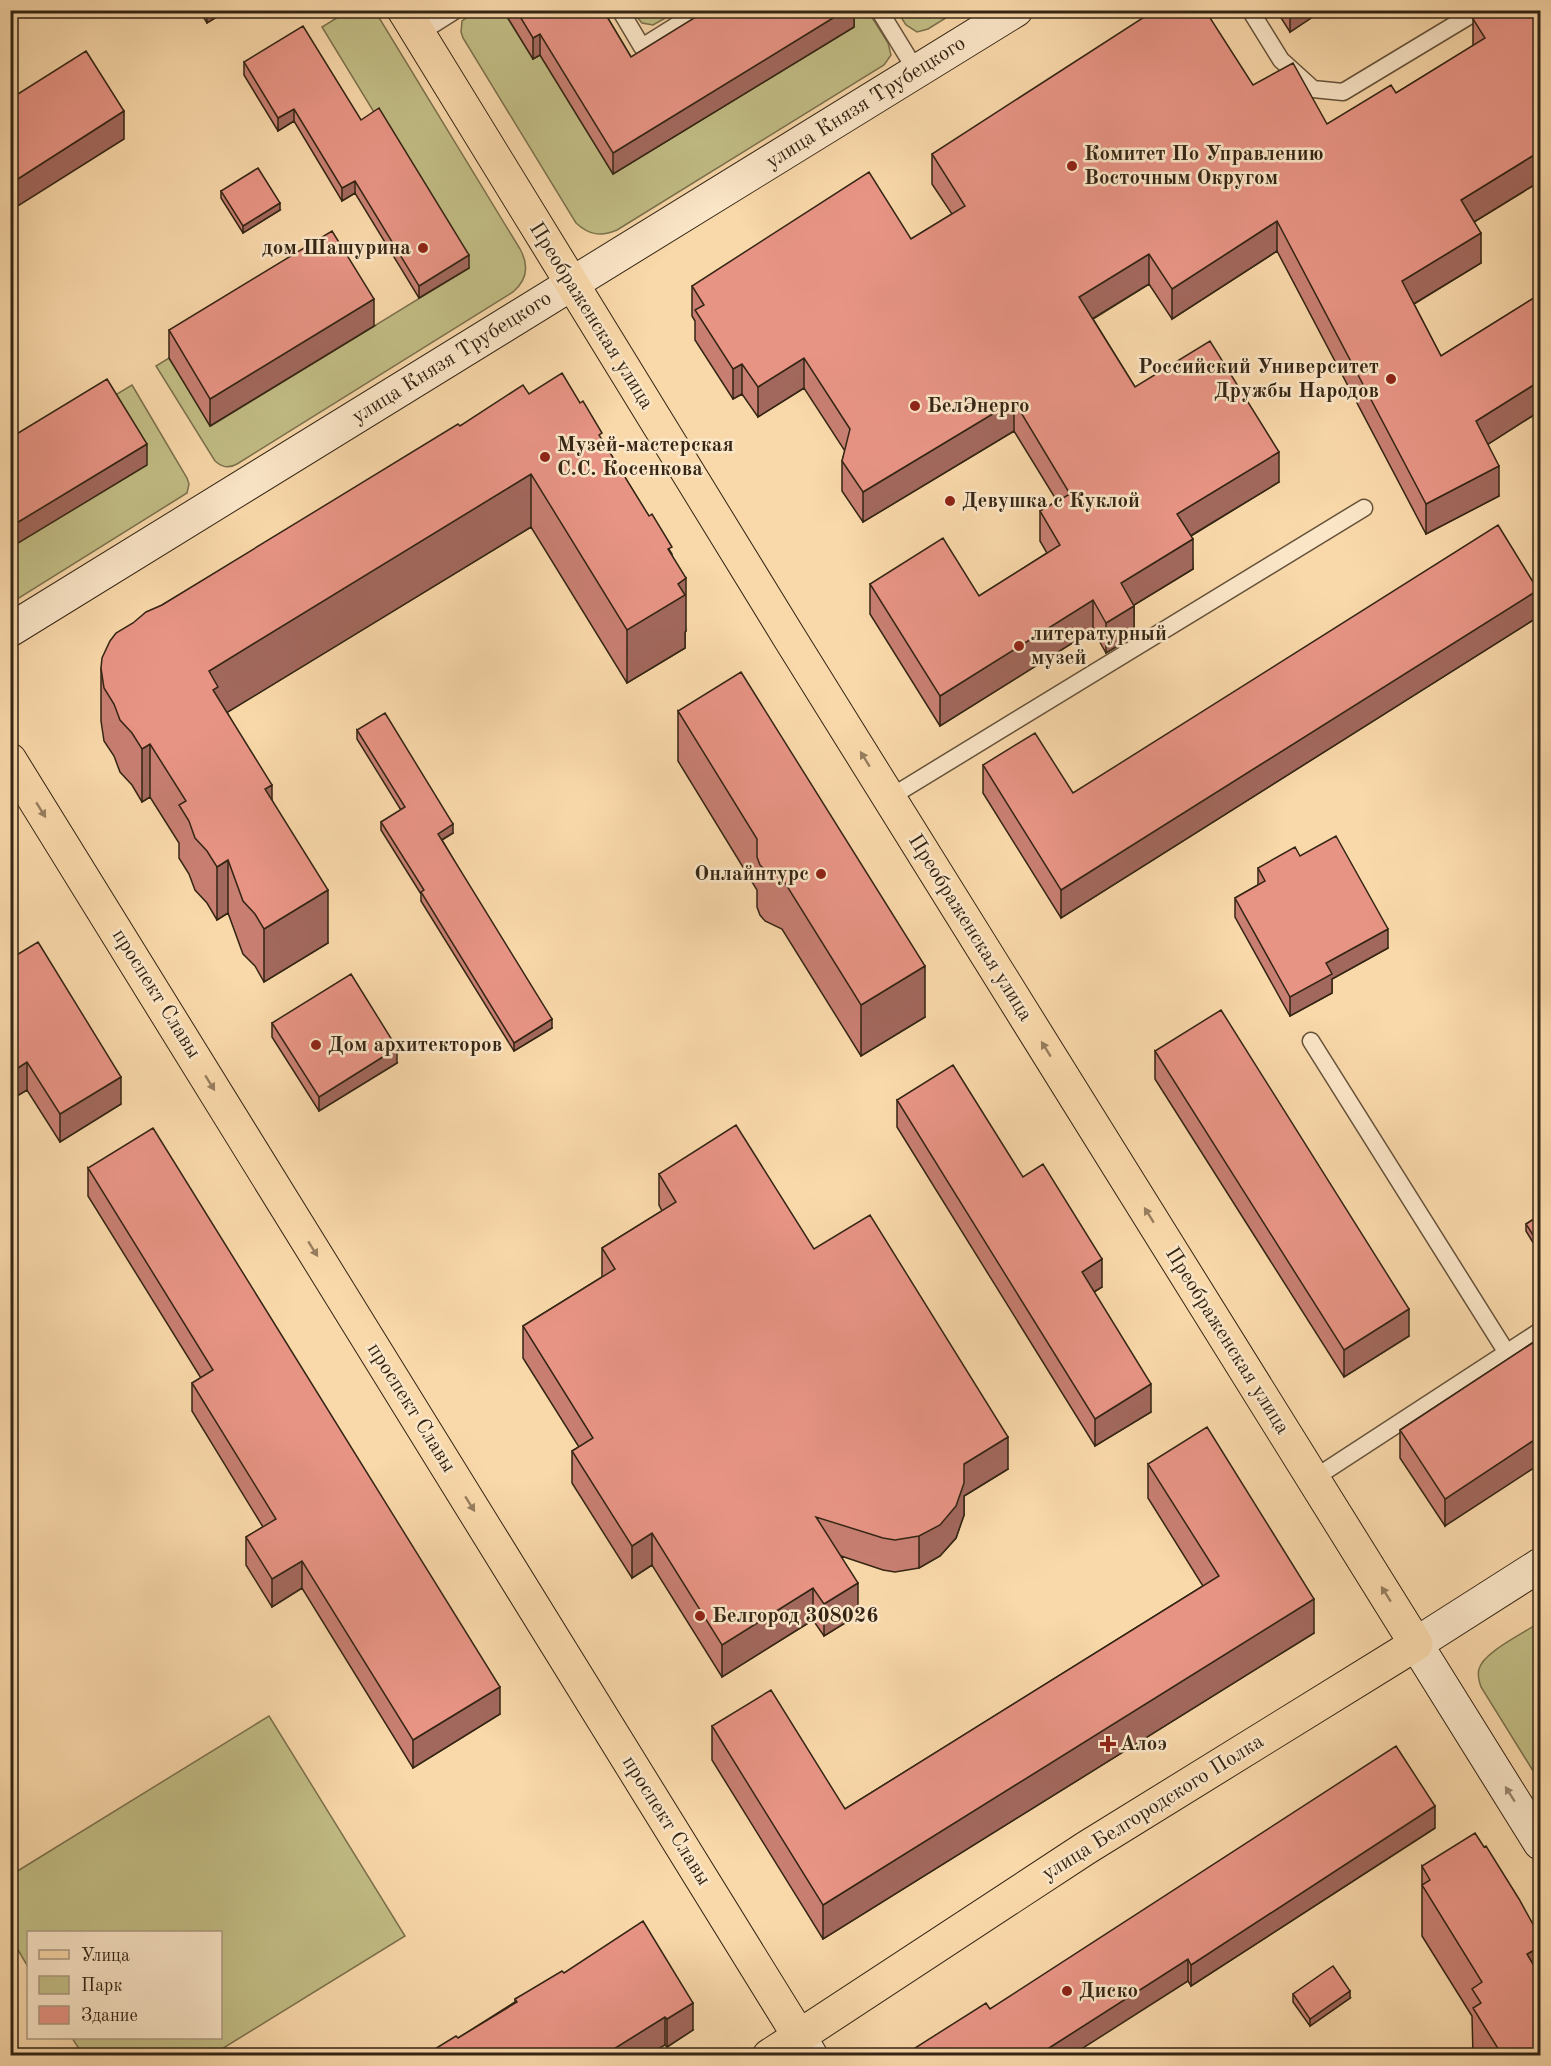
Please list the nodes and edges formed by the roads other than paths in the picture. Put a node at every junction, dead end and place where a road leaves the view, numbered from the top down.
1 (456, 10) edge
2 (620, 10) edge
3 (701, 10) edge
4 (879, 10) edge
5 (1016, 10) edge
6 (1250, 10) edge
7 (1479, 10) edge
8 (411, 22) edge
9 (917, 72) junction
10 (571, 285) junction
11 (1364, 508) dead end
12 (10, 630) edge
13 (10, 760) edge
14 (889, 798) junction
15 (1311, 1041) dead end
16 (1540, 1331) edge
17 (1507, 1353) junction
18 (1313, 1479) junction
19 (1540, 1565) edge
20 (1416, 1644) junction
21 (1540, 1843) edge
22 (805, 2046) edge
23 (769, 2055) edge

1 - 8 lane
2 - 3 lane
4 - 9 lane
5 - 9 street, улица Князя Трубецкого
6 - 7 lane
8 - 10 main road, Преображенская улица
9 - 10 street, улица Князя Трубецкого
10 - 12 street, улица Князя Трубецкого
14 -> 10 main road, Преображенская улица
11 - 14 lane
13 -> 22 main road, проспект Славы
18 -> 14 main road, Преображенская улица
15 - 17 lane
16 - 17 lane
17 - 18 lane
20 -> 18 main road, Преображенская улица
19 - 20 street, улица Белгородского Полка
21 -> 20 street, Преображенская улица
20 - 22 main road, улица Белгородского Полка
22 - 23 main road, улица Белгородского Полка

